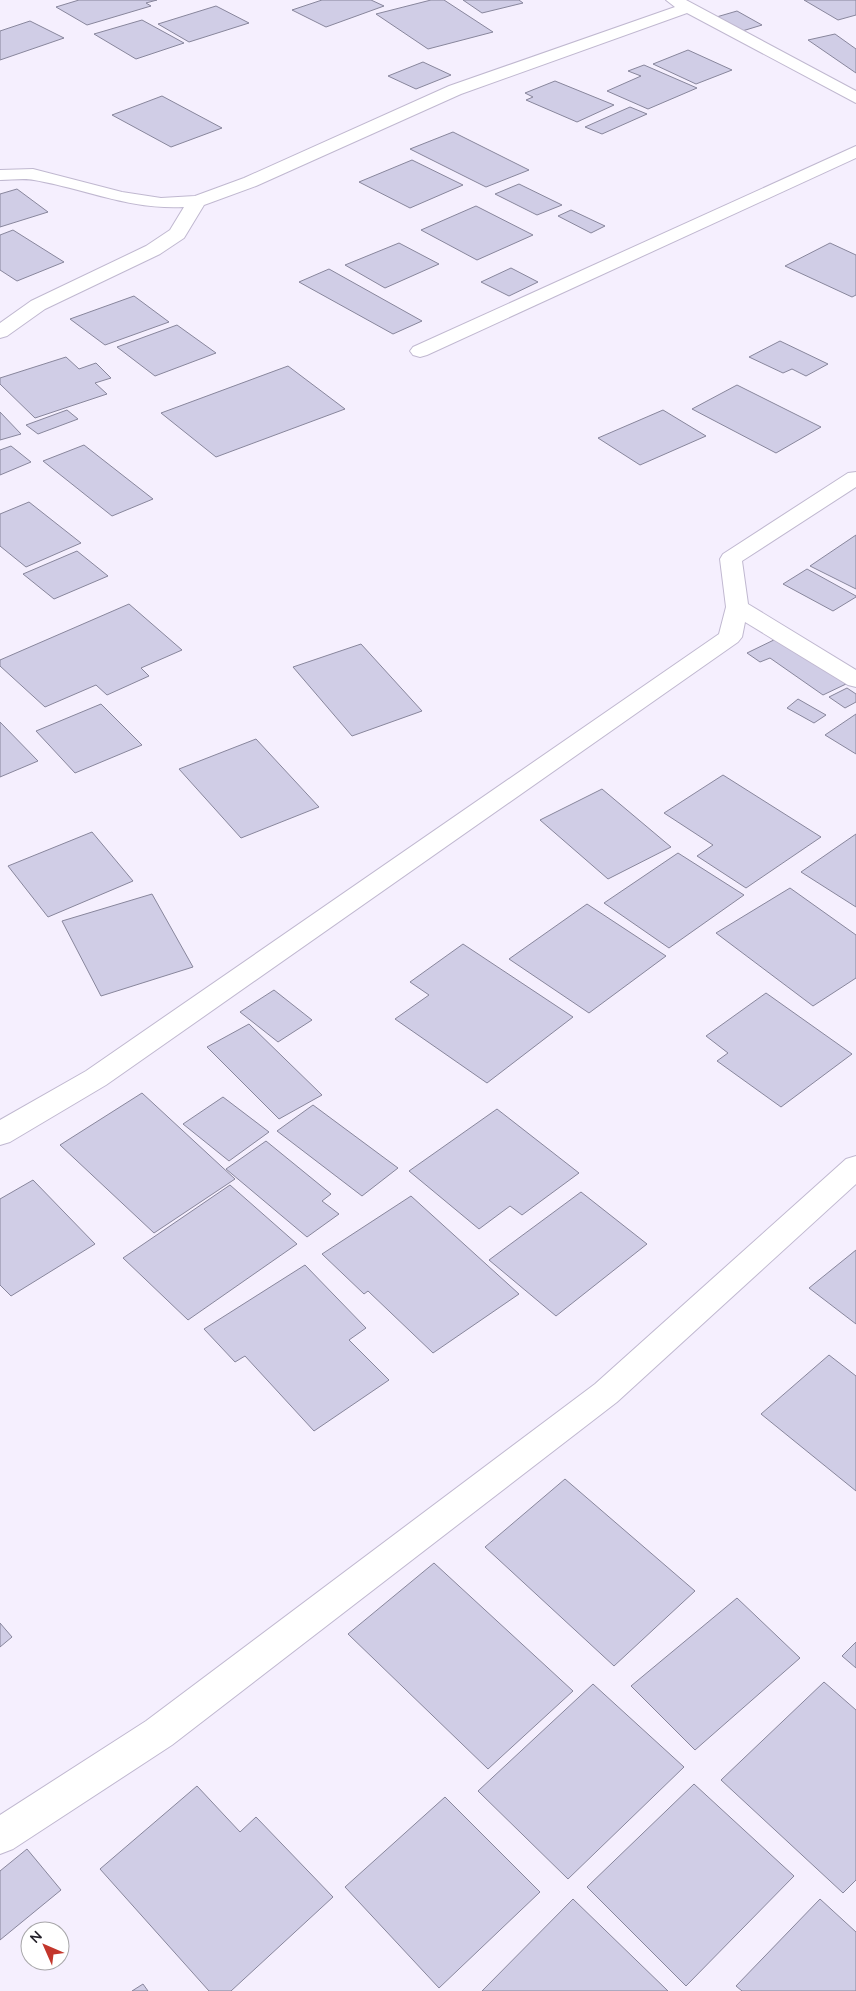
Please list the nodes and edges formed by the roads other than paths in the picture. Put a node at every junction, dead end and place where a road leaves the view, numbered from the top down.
1 (680, 4) edge
2 (856, 98) edge
3 (856, 151) edge
4 (0, 175) edge
5 (197, 200) junction
6 (0, 332) edge
7 (420, 351) dead end
8 (856, 478) edge
9 (736, 607) junction
10 (856, 680) edge
11 (0, 1134) edge
12 (856, 1166) edge
13 (0, 1836) edge

1 - 2 street
1 - 5 street
3 - 7 street
4 - 5 street
5 - 6 street
8 - 9 street
9 - 10 street
9 - 11 street
12 - 13 street

